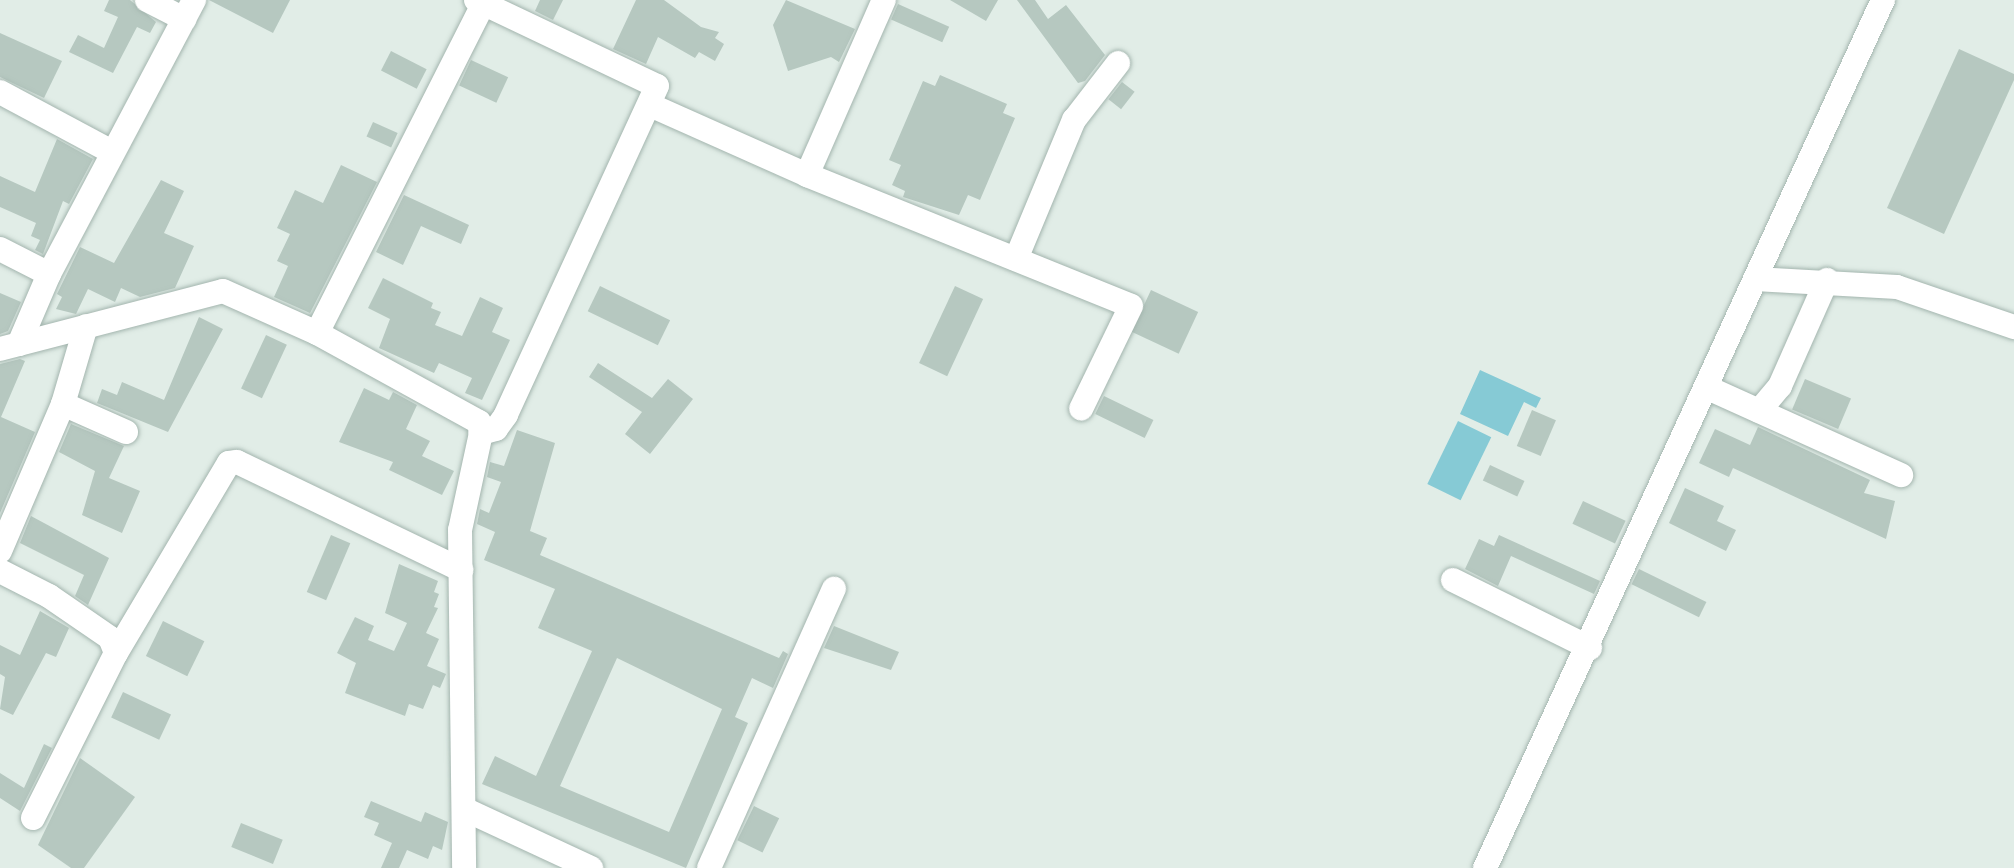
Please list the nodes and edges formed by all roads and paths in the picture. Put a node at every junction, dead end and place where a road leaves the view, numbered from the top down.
1 (147, 0) edge
2 (884, 0) edge
3 (1883, 0) edge
4 (480, 2) edge
5 (189, 9) edge
6 (1118, 63) dead end
7 (0, 92) edge
8 (650, 105) junction
9 (112, 152) junction
10 (807, 175) junction
11 (0, 249) edge
12 (1016, 259) junction
13 (49, 274) junction
14 (1755, 279) junction
15 (1827, 280) junction
16 (86, 326) junction
17 (2014, 327) edge
18 (317, 333) junction
19 (10, 346) edge
20 (1708, 388) junction
21 (63, 404) junction
22 (1081, 409) dead end
23 (1759, 411) junction
24 (126, 432) dead end
25 (481, 433) junction
26 (1901, 475) dead end
27 (0, 551) edge
28 (461, 570) junction
29 (0, 571) edge
30 (1453, 580) dead end
31 (834, 589) dead end
32 (1590, 648) junction
33 (116, 653) junction
34 (466, 810) junction
35 (33, 818) dead end
36 (464, 868) edge
37 (591, 868) edge
38 (709, 868) edge
39 (1485, 868) edge

1 - 5 street
2 - 10 street
3 - 14 street
4 - 8 street
4 - 18 street
5 - 9 street
6 - 12 street
7 - 9 street
8 - 10 street
8 - 25 street
9 - 13 street
10 - 12 street
11 - 13 street
12 - 22 street
13 - 19 street
14 - 15 street
14 - 20 street
15 - 17 street
15 - 23 street
16 - 18 street
16 - 19 street
16 - 21 street
18 - 25 street
20 - 23 street
20 - 32 street
21 - 24 street
21 - 27 street
23 - 26 street
25 - 28 street
28 - 33 street
28 - 34 street
29 - 33 street
30 - 32 street
31 - 38 street
32 - 39 street
33 - 35 street
34 - 36 street
34 - 37 street

